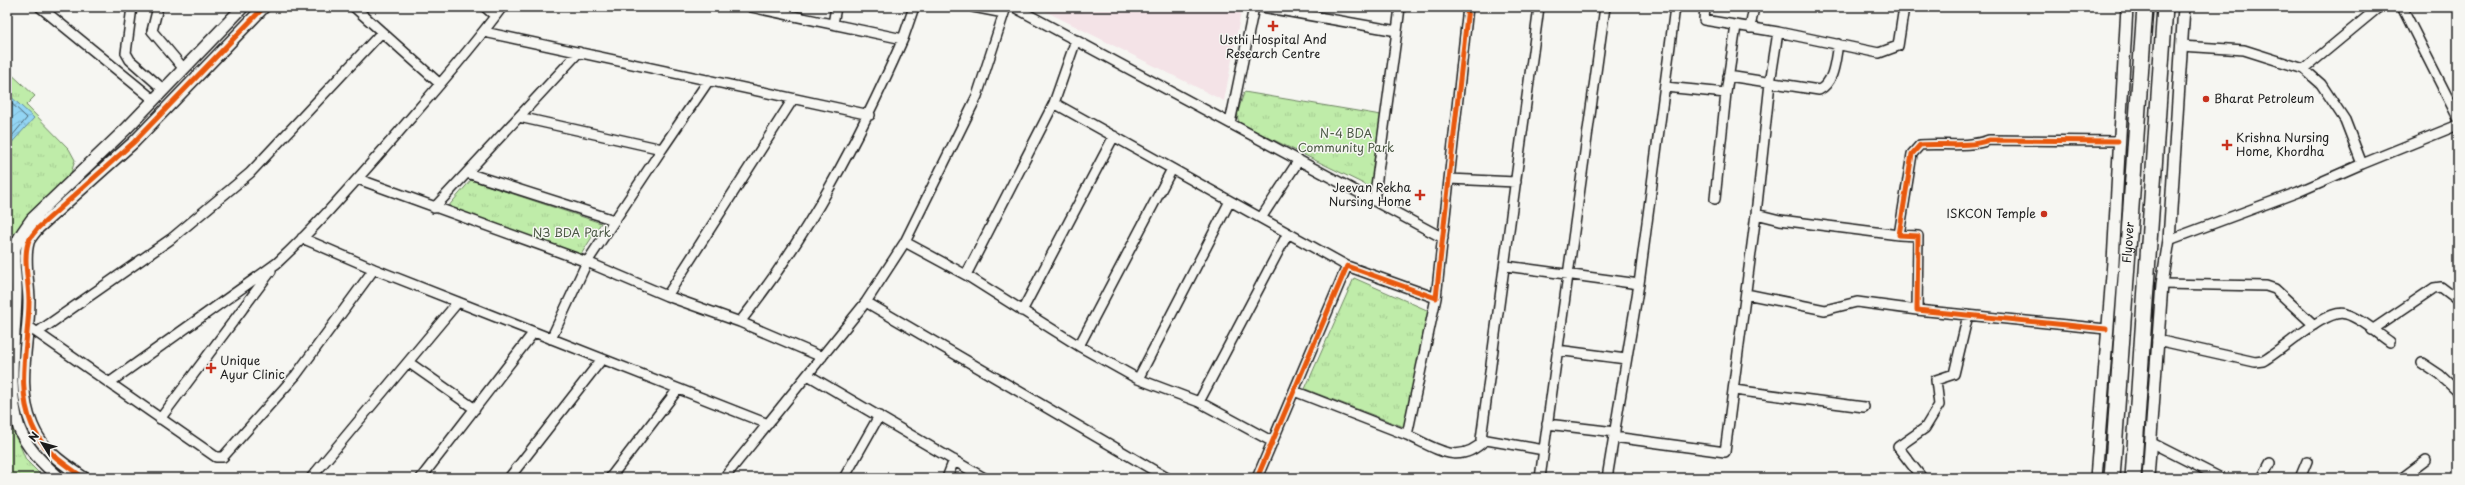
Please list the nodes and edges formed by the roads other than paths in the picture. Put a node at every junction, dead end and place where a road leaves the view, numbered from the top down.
1 (40, 7) edge
2 (132, 7) edge
3 (158, 7) edge
4 (243, 7) edge
5 (264, 7) edge
6 (354, 7) edge
7 (485, 7) edge
8 (502, 7) edge
9 (751, 7) edge
10 (836, 7) edge
11 (914, 7) edge
12 (973, 7) edge
13 (1014, 7) edge
14 (1254, 7) edge
15 (1262, 7) edge
16 (1400, 7) edge
17 (1468, 7) edge
18 (1539, 7) edge
19 (1605, 7) edge
20 (1675, 7) edge
21 (1705, 7) edge
22 (1754, 7) edge
23 (1904, 7) edge
24 (2127, 7) edge
25 (2145, 7) edge
26 (2165, 7) edge
27 (2184, 7) edge
28 (2379, 7) edge
29 (2402, 7) edge
30 (1005, 10) edge
31 (495, 16) junction
32 (832, 24) junction
33 (1736, 26) junction
34 (1750, 28) junction
35 (1397, 31) junction
36 (382, 32) junction
37 (484, 32) junction
38 (1778, 32) junction
39 (903, 39) junction
40 (1076, 40) junction
41 (1838, 44) junction
42 (2181, 46) junction
43 (579, 52) junction
44 (184, 69) junction
45 (2304, 69) junction
46 (1728, 76) junction
47 (709, 80) junction
48 (1770, 83) junction
49 (440, 84) junction
50 (1665, 87) junction
51 (164, 90) junction
52 (1726, 93) junction
53 (793, 99) junction
54 (154, 100) junction
55 (1054, 103) junction
56 (870, 115) junction
57 (519, 117) junction
58 (2458, 118) edge
59 (1230, 123) junction
60 (2458, 125) edge
61 (1114, 136) junction
62 (2118, 141) junction
63 (662, 149) junction
64 (1299, 160) junction
65 (2362, 164) junction
66 (1172, 168) junction
67 (467, 172) junction
68 (358, 179) junction
69 (1449, 179) junction
70 (1516, 182) junction
71 (1715, 199) dead end
72 (1374, 200) junction
73 (1230, 201) junction
74 (434, 208) junction
75 (1756, 214) junction
76 (1261, 218) junction
77 (614, 220) junction
78 (1288, 233) junction
79 (1899, 235) junction
80 (302, 238) junction
81 (1442, 238) junction
82 (2169, 240) junction
83 (905, 242) junction
84 (587, 262) junction
85 (277, 263) junction
86 (1347, 266) junction
87 (1506, 266) junction
88 (374, 269) junction
89 (1569, 274) junction
90 (966, 275) junction
91 (1639, 284) junction
92 (2162, 284) junction
93 (1746, 294) junction
94 (667, 296) junction
95 (1436, 298) junction
96 (2458, 300) edge
97 (458, 302) junction
98 (866, 302) junction
99 (1917, 310) junction
100 (1022, 311) junction
101 (1968, 315) junction
102 (740, 322) junction
103 (2314, 325) junction
104 (2106, 329) junction
105 (33, 330) junction
106 (2372, 330) junction
107 (534, 332) junction
108 (551, 339) junction
109 (2157, 340) junction
110 (2390, 342) dead end
111 (1079, 346) junction
112 (1557, 350) junction
113 (822, 357) junction
114 (602, 359) junction
115 (1626, 359) junction
116 (408, 362) junction
117 (2422, 363) dead end
118 (808, 375) junction
119 (1138, 379) junction
120 (109, 383) junction
121 (678, 389) junction
122 (1734, 390) junction
123 (1294, 391) junction
124 (2458, 392) edge
125 (1199, 402) junction
126 (1864, 407) dead end
127 (475, 409) junction
128 (879, 416) junction
129 (160, 419) junction
130 (768, 424) junction
131 (1547, 424) junction
132 (1614, 434) junction
133 (1407, 436) junction
134 (1485, 440) junction
135 (1273, 442) junction
136 (2150, 442) junction
137 (1544, 450) junction
138 (954, 460) junction
139 (2426, 460) dead end
140 (2307, 461) dead end
141 (2270, 464) dead end
142 (59, 478) edge
143 (84, 478) edge
144 (310, 478) edge
145 (421, 478) edge
146 (509, 478) edge
147 (610, 478) edge
148 (724, 478) edge
149 (844, 478) edge
150 (947, 478) edge
151 (984, 478) edge
152 (1167, 478) edge
153 (1257, 478) edge
154 (1540, 478) edge
155 (1607, 478) edge
156 (1922, 478) edge
157 (2096, 478) edge
158 (2112, 478) edge
159 (2133, 478) edge
160 (2148, 478) edge
161 (2221, 478) edge
162 (2262, 478) edge
163 (2300, 478) edge
164 (2402, 478) edge

1 - 54 street
2 - 51 street
3 - 44 street
4 - 44 street
5 - 105 street
6 - 36 street
7 - 31 street
8 - 31 street
9 - 32 street
10 - 32 street
11 - 39 street
12 - 30 street
13 - 40 street
14 - 59 street
15 - 35 street
16 - 35 street
17 - 69 street
18 - 70 street
19 - 89 street
20 - 50 street
21 - 33 street
22 - 34 street
23 - 41 street
24 - 62 street
25 - 158 highway, Flyover
26 - 159 highway, Flyover
27 - 42 street
28 - 45 street
29 - 58 street
30 - 83 street
31 - 37 street
32 - 39 street
33 - 34 street
33 - 46 street
34 - 38 street
35 - 72 street
36 - 49 street
36 - 105 street
37 - 43 street
37 - 49 street
38 - 41 street
38 - 48 street
39 - 56 street
40 - 55 street
40 - 59 street
41 - 48 street
42 - 45 street
42 - 82 street
43 - 47 street
43 - 57 street
44 - 51 street
45 - 65 street
46 - 48 street
46 - 52 street
47 - 53 street
47 - 63 street
48 - 75 street
49 - 68 street
50 - 52 street
50 - 91 street
51 - 54 street
52 - 71 street
53 - 56 street
53 - 94 street
54 - 142 street
55 - 61 street
55 - 90 street
56 - 102 street
57 - 63 street
57 - 67 street
59 - 64 street
60 - 65 street
61 - 66 street
61 - 100 street
62 - 79 street
62 - 104 street
63 - 77 street
64 - 72 street
64 - 76 street
65 - 82 street
66 - 73 street
66 - 111 street
67 - 74 street
67 - 77 street
68 - 74 street
68 - 80 street
69 - 70 street
69 - 81 street
70 - 87 street
72 - 81 street
73 - 76 street
73 - 119 street
74 - 84 street
75 - 79 street
75 - 93 street
76 - 78 street
77 - 84 street
78 - 86 street
78 - 125 street
79 - 99 street
80 - 85 street
80 - 88 street
81 - 95 street
82 - 92 street
83 - 90 street
83 - 98 street
84 - 94 street
84 - 108 street
85 - 120 street
85 - 129 street
86 - 95 street
86 - 123 street
87 - 89 street
87 - 134 street
88 - 97 street
88 - 129 street
89 - 91 street
89 - 112 street
90 - 100 street
91 - 115 street
92 - 103 street
92 - 109 street
93 - 99 street
93 - 122 street
94 - 102 street
95 - 133 street
96 - 106 street
97 - 107 street
97 - 116 street
98 - 113 street
98 - 152 street
99 - 101 street
100 - 111 street
101 - 104 street
101 - 156 street
102 - 113 street
103 - 106 street
103 - 109 street
104 - 157 street
105 - 120 street
105 - 143 street
106 - 110 street
107 - 108 street
107 - 127 street
108 - 114 street
109 - 136 street
111 - 119 street
112 - 115 street
112 - 131 street
113 - 118 street
114 - 121 street
114 - 146 street
115 - 132 street
116 - 127 street
116 - 144 street
117 - 124 street
118 - 128 street
118 - 130 street
119 - 125 street
120 - 129 street
121 - 130 street
121 - 147 street
122 - 126 street
122 - 132 street
123 - 133 street
123 - 135 street
125 - 135 street
127 - 145 street
128 - 138 street
128 - 149 street
130 - 148 street
131 - 132 street
131 - 137 street
132 - 155 street
133 - 134 street
134 - 137 street
135 - 153 street
136 - 160 street
136 - 161 street
137 - 154 street
138 - 150 street
138 - 151 street
139 - 164 street
140 - 163 street
141 - 162 street

